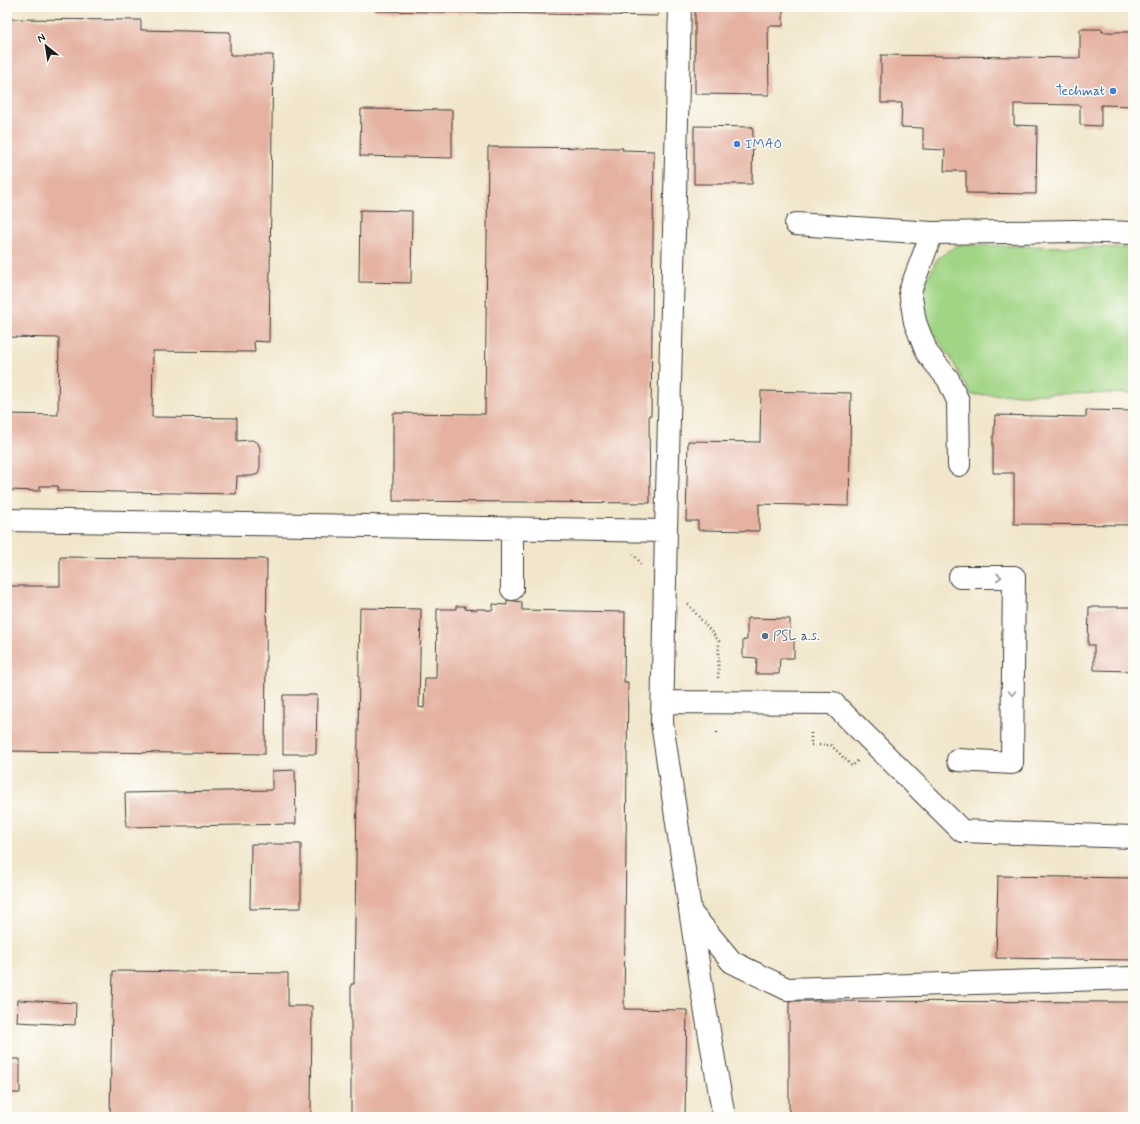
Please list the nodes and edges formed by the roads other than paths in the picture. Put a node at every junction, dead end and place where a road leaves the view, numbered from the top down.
1 (680, 7) edge
2 (796, 224) dead end
3 (932, 233) junction
4 (1133, 233) edge
5 (959, 465) dead end
6 (7, 520) edge
7 (512, 529) junction
8 (666, 531) junction
9 (960, 577) dead end
10 (512, 589) dead end
11 (663, 702) junction
12 (958, 760) dead end
13 (1133, 837) edge
14 (691, 914) junction
15 (1133, 978) edge
16 (724, 1117) edge

1 - 8 lane
2 - 3 lane
3 - 4 lane
3 - 5 lane
6 - 7 lane
7 - 8 lane
7 - 10 lane
8 - 11 lane
9 -> 12 lane
11 - 13 lane
11 - 14 lane
14 - 15 lane
14 - 16 lane

